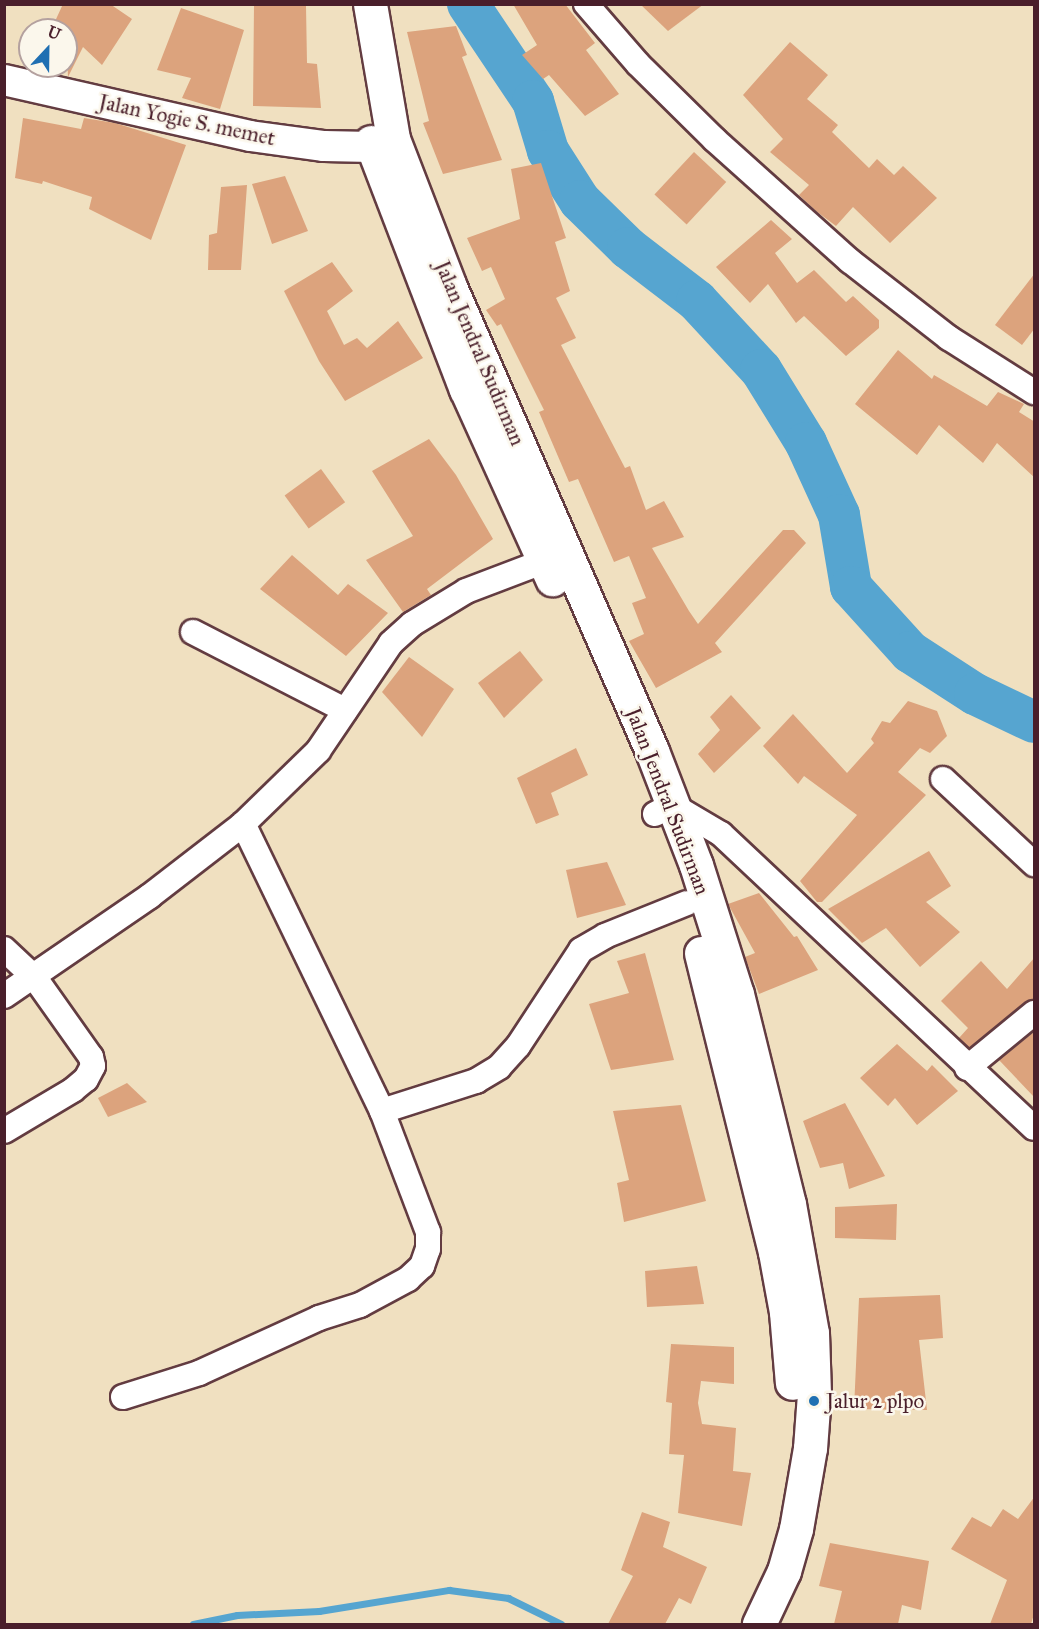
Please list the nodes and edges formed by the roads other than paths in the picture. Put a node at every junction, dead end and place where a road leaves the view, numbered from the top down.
1 (350, 4) edge
2 (370, 4) edge
3 (586, 4) edge
4 (4, 80) edge
5 (382, 143) junction
6 (1035, 392) edge
7 (545, 561) junction
8 (193, 632) dead end
9 (345, 710) junction
10 (943, 779) dead end
11 (663, 810) junction
12 (243, 824) junction
13 (1035, 864) edge
14 (687, 903) junction
15 (4, 949) edge
16 (35, 978) junction
17 (4, 996) edge
18 (1035, 1012) edge
19 (967, 1068) junction
20 (382, 1111) junction
21 (1035, 1128) edge
22 (4, 1131) edge
23 (123, 1397) dead end
24 (744, 1624) edge
25 (759, 1624) edge

1 - 5 highway, Jalan Jendral Sudirman
2 - 5 highway, Jalan Jendral Sudirman
3 - 6 street
4 - 5 street, Jalan Yogie S. memet
5 - 7 highway, Jalan Jendral Sudirman
5 - 11 highway, Jalan Jendral Sudirman
7 - 9 street
7 - 11 highway, Jalan Jendral Sudirman
8 - 9 street
9 - 12 street
10 - 13 street
11 - 14 highway, Jalan Jendral Sudirman
11 - 19 street
11 - 25 highway, Jalan Jendral Sudirman
12 - 16 street
12 - 20 street
14 - 20 street
14 - 24 highway, Jalan Jendral Sudirman
15 - 16 street
16 - 17 street
16 - 22 street
18 - 19 street
19 - 21 street
20 - 23 street

